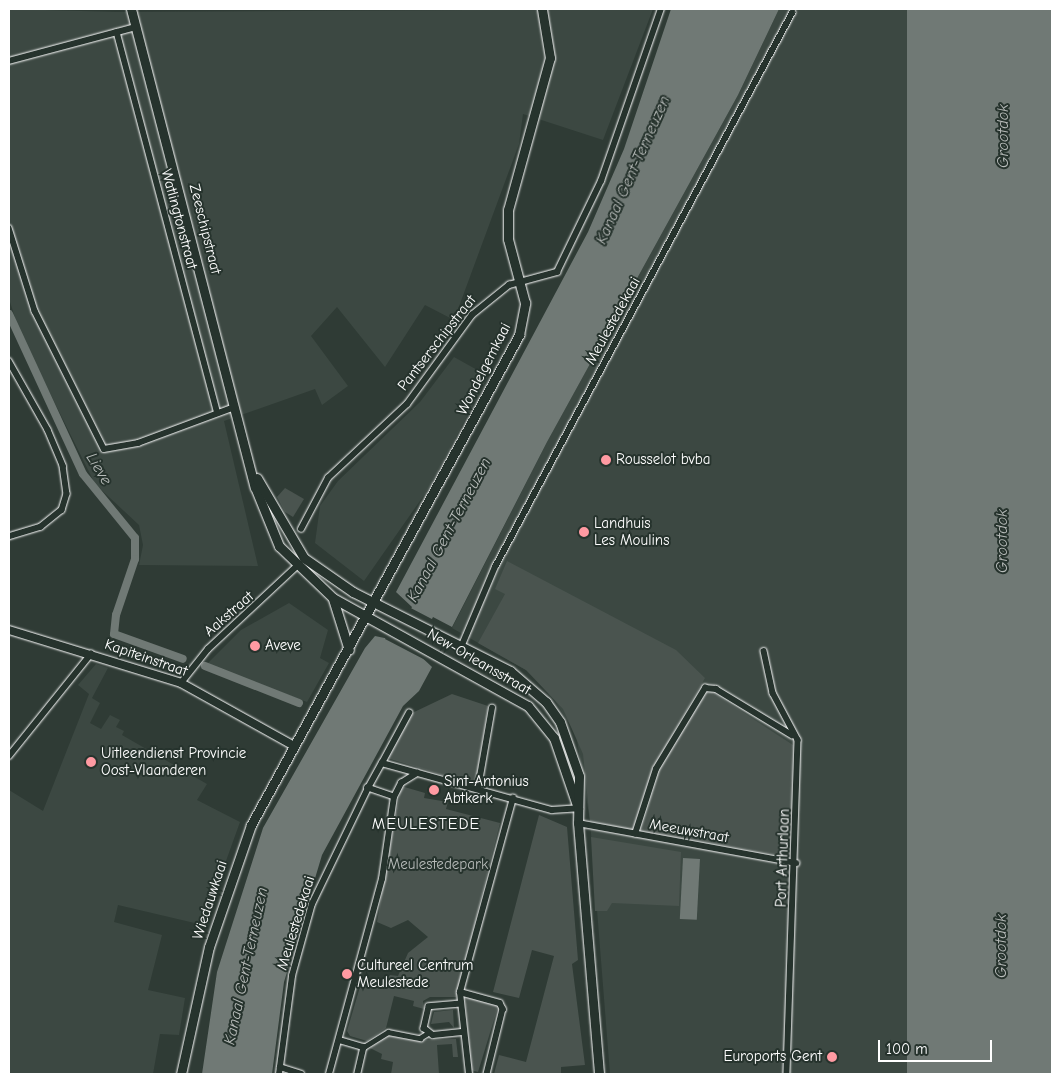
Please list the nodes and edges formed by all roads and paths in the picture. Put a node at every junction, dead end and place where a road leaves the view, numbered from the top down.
1 (131, 9) edge
2 (542, 9) edge
3 (661, 9) edge
4 (792, 13) dead end
5 (136, 27) junction
6 (117, 32) junction
7 (9, 61) edge
8 (9, 228) edge
9 (519, 283) junction
10 (9, 361) edge
11 (237, 407) junction
12 (218, 413) junction
13 (248, 456) junction
14 (301, 530) dead end
15 (9, 536) edge
16 (296, 567) junction
17 (333, 598) junction
18 (374, 600) junction
19 (366, 616) junction
20 (9, 630) edge
21 (462, 645) junction
22 (348, 650) junction
23 (764, 651) dead end
24 (91, 654) junction
25 (181, 683) junction
26 (492, 708) dead end
27 (409, 713) dead end
28 (792, 735) junction
29 (294, 746) junction
30 (9, 756) edge
31 (382, 763) junction
32 (415, 772) junction
33 (368, 788) junction
34 (478, 788) junction
35 (394, 797) junction
36 (513, 798) junction
37 (578, 808) junction
38 (578, 824) junction
39 (635, 834) junction
40 (796, 863) junction
41 (460, 992) junction
42 (461, 1004) junction
43 (464, 1032) junction
44 (428, 1033) junction
45 (339, 1040) junction
46 (364, 1047) junction
47 (279, 1071) edge
48 (182, 1074) edge
49 (301, 1074) edge
50 (329, 1074) edge
51 (358, 1074) edge
52 (469, 1074) edge
53 (487, 1074) edge
54 (599, 1074) edge
55 (787, 1074) edge

1 - 5 main road, Zeeschipstraat
2 - 9 main road
3 - 9 street
4 - 21 street, Meulestedekaai
5 - 6 street
5 - 11 main road, Zeeschipstraat
6 - 7 street
6 - 12 street, Watlingtonstraat
8 - 12 street
9 - 14 street, Pantserschipstraat
9 - 18 main road, Wondelgemkaai
10 - 15 street
11 - 12 street
11 - 13 main road, Zeeschipstraat
13 - 16 main road, Zeeschipstraat
13 - 18 main road, Zeeschipstraat
16 - 17 main road, Zeeschipstraat
16 - 25 street, Aakstraat
17 - 19 main road, Zeeschipstraat
17 - 22 main road
18 - 19 main road, Wondelgemkaai
18 - 21 main road, New-Orleansstraat
19 - 22 main road, Wondelgemkaai
19 - 37 main road, New-Orleansstraat
20 - 24 street, Kapiteinstraat
21 - 37 main road, New-Orleansstraat
22 - 29 main road, Wondelgemkaai
23 - 28 street, Port Arthurlaan
24 - 25 street, Kapiteinstraat
24 - 30 street
25 - 29 street, Kapiteinstraat
26 - 34 street
27 - 31 street
28 - 39 street
28 - 40 street, Port Arthurlaan
29 - 48 main road, Wiedauwkaai
31 - 32 street
31 - 33 street, Meulestedekaai
32 - 34 street
32 - 35 street
33 - 35 street
33 - 47 street, Meulestedekaai
34 - 36 street
35 - 45 street
36 - 37 street
36 - 41 street
37 - 38 main road, New-Orleansstraat
38 - 39 street, Meeuwstraat
38 - 54 main road, New-Orleansstraat
39 - 40 street, Meeuwstraat
40 - 55 street, Port Arthurlaan
41 - 42 street
41 - 53 street
42 - 43 street
42 - 44 street
43 - 44 street
43 - 52 street
44 - 46 street
45 - 46 street
45 - 50 street
46 - 51 street
47 - 49 street

